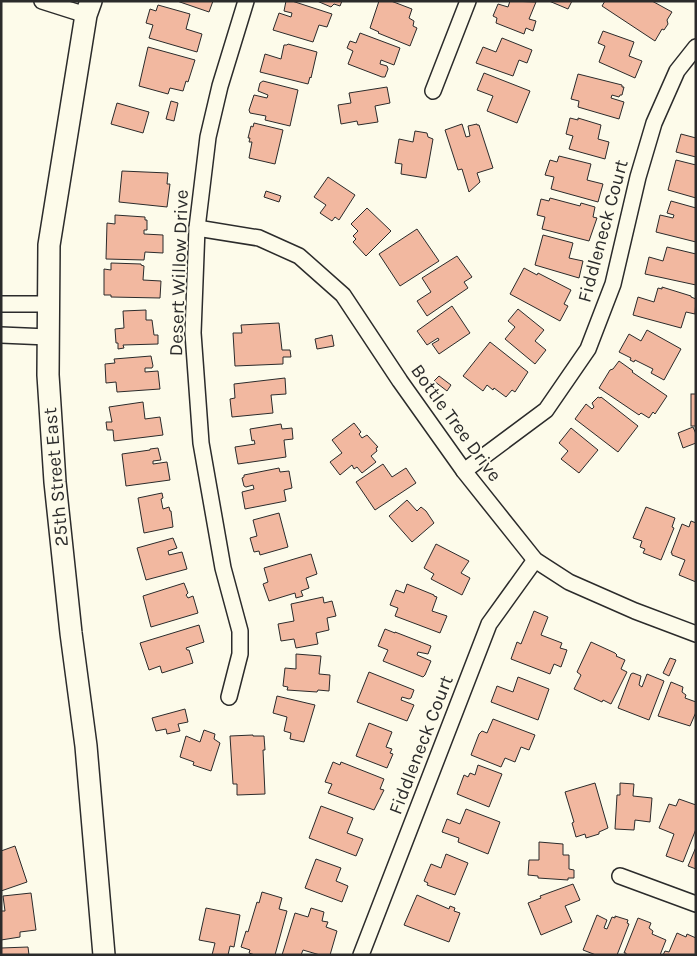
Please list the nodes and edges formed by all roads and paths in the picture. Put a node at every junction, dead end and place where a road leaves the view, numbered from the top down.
1 (42, 1) edge
2 (246, 1) edge
3 (468, 1) edge
4 (88, 8) edge
5 (696, 47) edge
6 (433, 91) dead end
7 (197, 228) junction
8 (1, 304) edge
9 (48, 304) junction
10 (1, 335) edge
11 (48, 336) junction
12 (464, 471) junction
13 (535, 560) junction
14 (696, 634) edge
15 (229, 697) dead end
16 (620, 876) dead end
17 (696, 904) edge
18 (104, 955) edge
19 (361, 955) edge

1 - 4 street
2 - 7 street, Desert Willow Drive
3 - 6 street
4 - 9 main road, 25th Street East
5 - 12 street, Fiddleneck Court
7 - 12 street, Bottle Tree Drive
7 - 15 street, Desert Willow Drive
8 - 9 street
9 - 11 main road, 25th Street East
10 - 11 street
11 - 18 main road, 25th Street East
12 - 13 street, Bottle Tree Drive
13 - 14 street, Bottle Tree Drive
13 - 19 street, Fiddleneck Court
16 - 17 street

